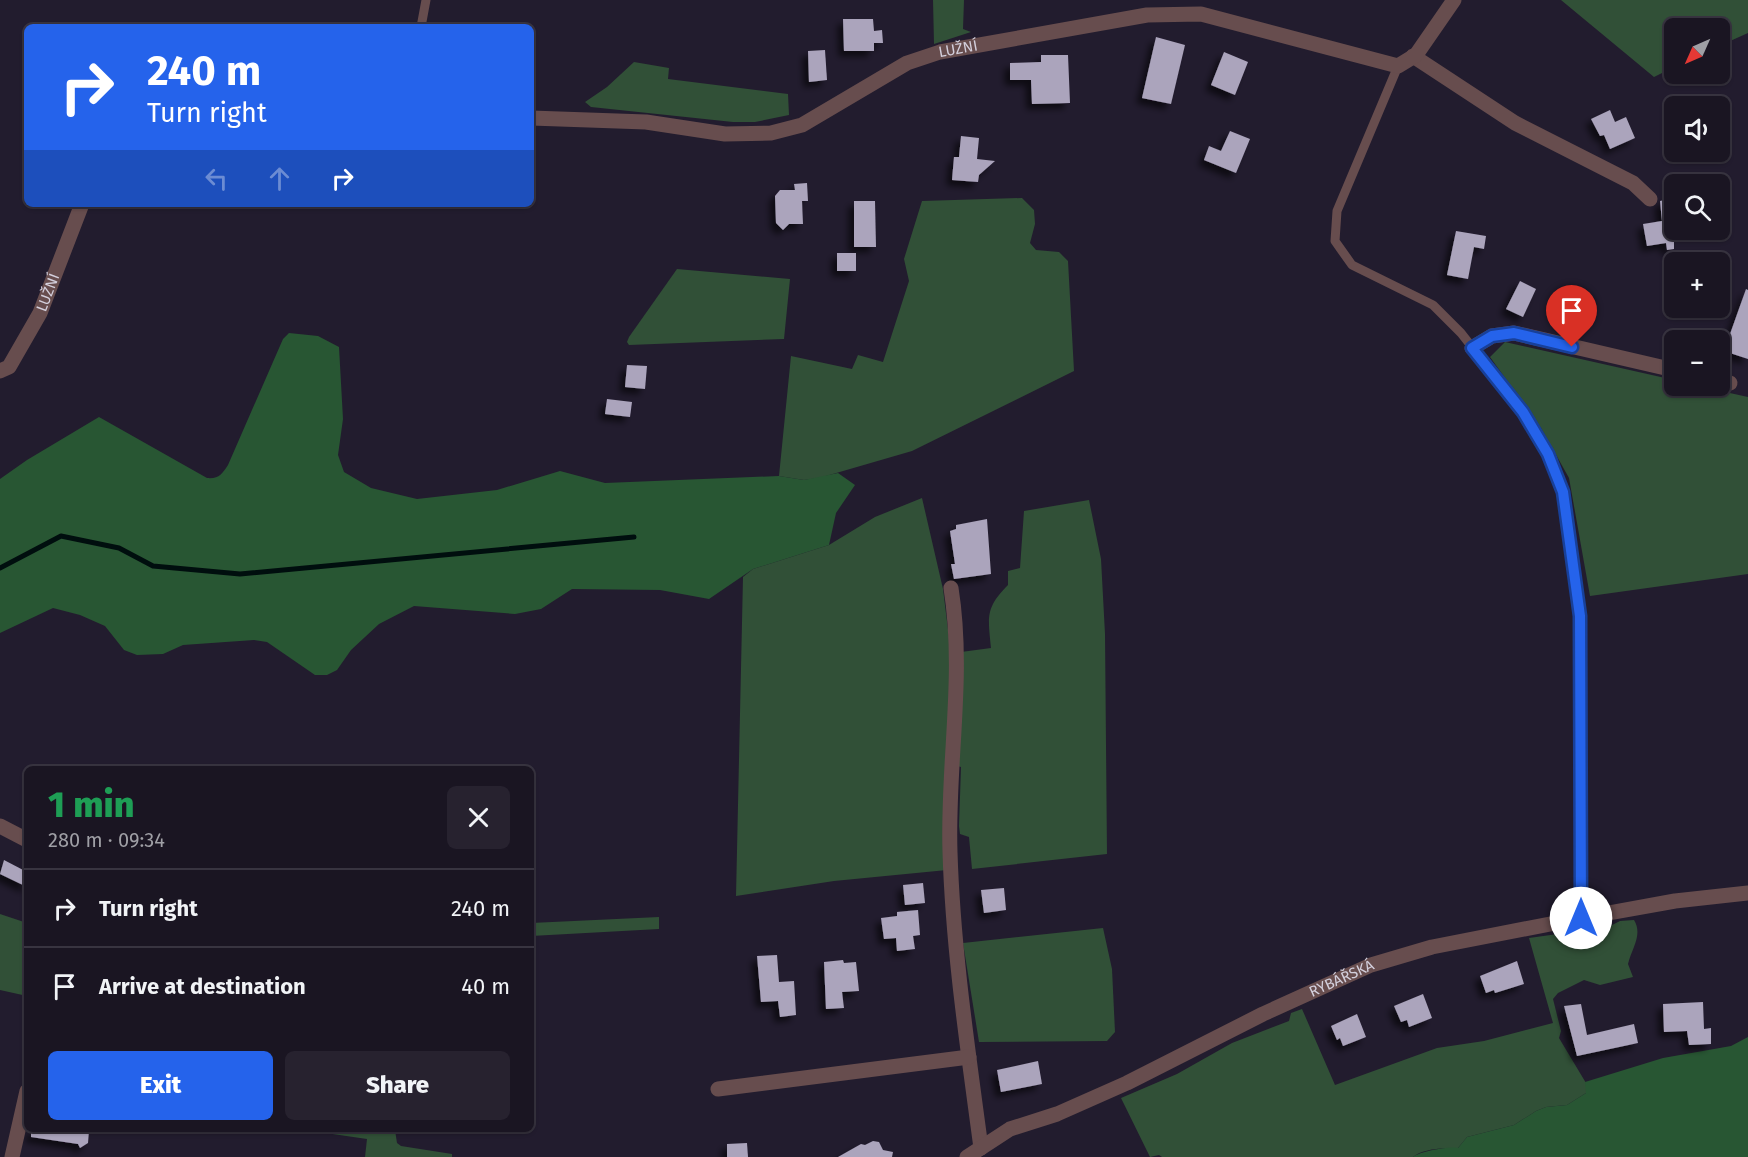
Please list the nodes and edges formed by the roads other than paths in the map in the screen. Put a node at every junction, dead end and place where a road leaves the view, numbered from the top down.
1 (426, 0) edge
2 (1454, 0) edge
3 (422, 24) edge
4 (1413, 56) junction
5 (1398, 66) junction
6 (534, 118) edge
7 (1650, 199) dead end
8 (81, 207) edge
9 (1472, 348) junction
10 (1664, 368) edge
11 (0, 371) edge
12 (951, 588) dead end
13 (0, 826) edge
14 (24, 838) edge
15 (1748, 893) edge
16 (1581, 918) junction
17 (969, 1057) junction
18 (718, 1089) dead end
19 (24, 1104) edge
20 (981, 1148) junction
21 (12, 1157) edge
22 (967, 1157) edge

1 - 3 lane
2 - 4 street
4 - 5 street
4 - 7 street
5 - 6 street, LUŽNÍ
5 - 9 lane
8 - 11 street, LUŽNÍ
9 - 10 street
9 - 16 lane
12 - 17 street
13 - 14 street
15 - 16 street, RYBÁŘSKÁ
16 - 20 street, RYBÁŘSKÁ
17 - 18 street
17 - 20 street
19 - 21 street
20 - 22 street, RYBÁŘSKÁ

